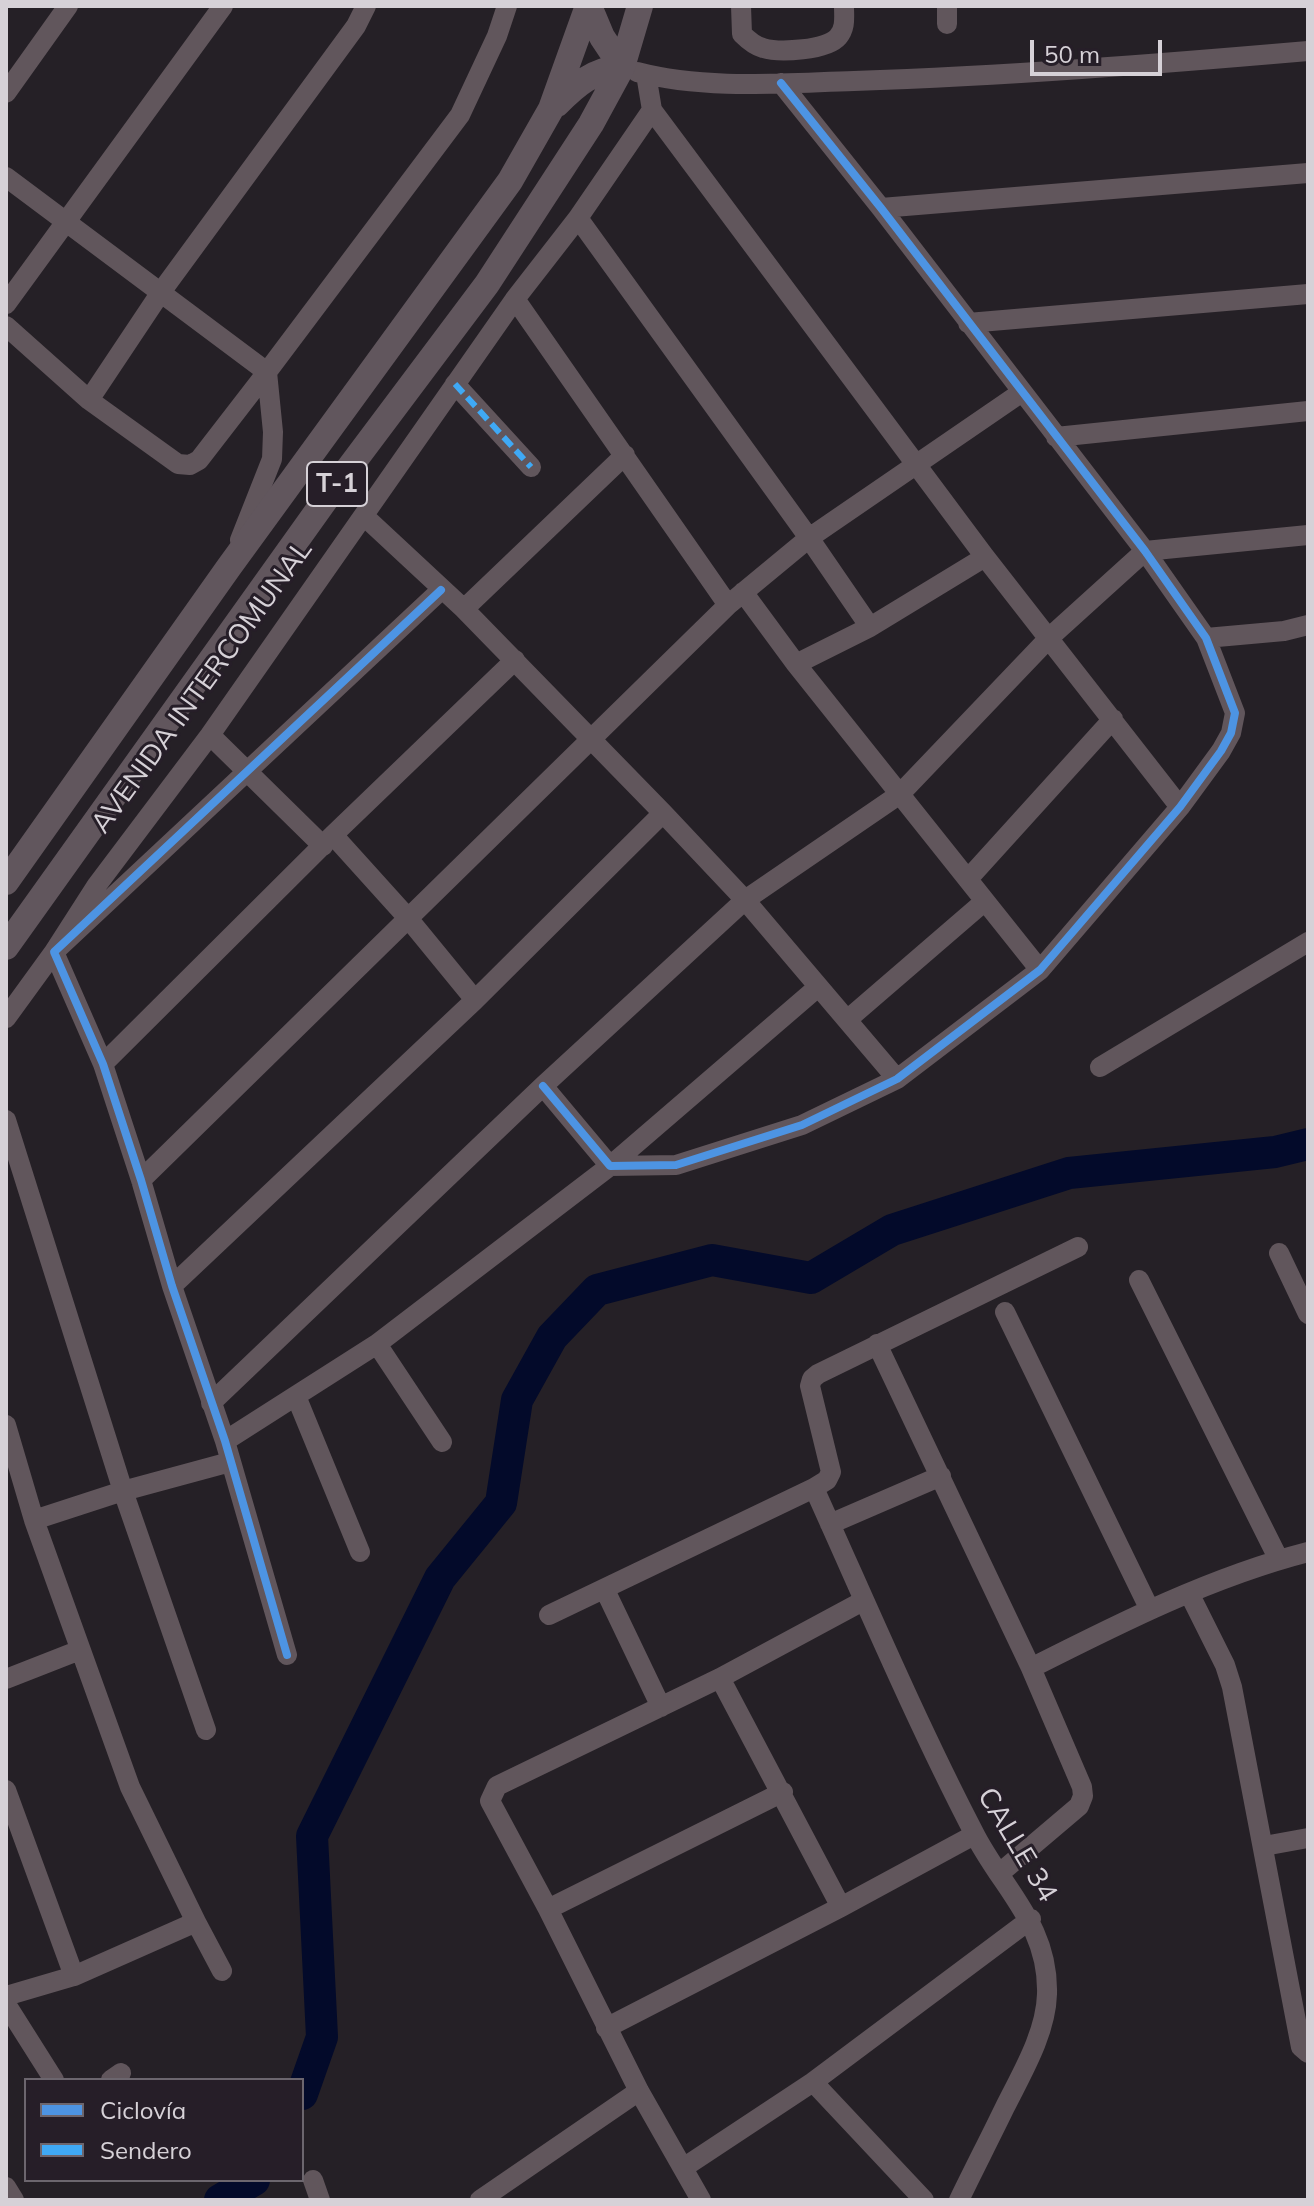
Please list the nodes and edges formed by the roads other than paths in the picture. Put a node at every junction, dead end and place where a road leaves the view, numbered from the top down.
1 (68, 6) edge
2 (223, 6) edge
3 (366, 6) edge
4 (507, 6) edge
5 (588, 6) edge
6 (640, 6) edge
7 (741, 6) edge
8 (844, 6) edge
9 (1308, 51) edge
10 (634, 71) junction
11 (781, 83) junction
12 (6, 93) edge
13 (551, 109) junction
14 (652, 110) junction
15 (1308, 173) edge
16 (6, 177) edge
17 (881, 208) junction
18 (578, 218) junction
19 (67, 223) junction
20 (161, 292) junction
21 (1308, 294) edge
22 (515, 299) junction
23 (6, 304) edge
24 (968, 323) junction
25 (6, 326) edge
26 (267, 372) junction
27 (455, 384) junction
28 (1022, 392) junction
29 (89, 400) junction
30 (1308, 411) edge
31 (1056, 437) junction
32 (625, 455) junction
33 (918, 465) junction
34 (531, 467) dead end
35 (364, 516) junction
36 (1308, 535) edge
37 (809, 538) junction
38 (1145, 551) junction
39 (985, 557) junction
40 (229, 567) junction
41 (441, 590) junction
42 (736, 599) junction
43 (464, 609) junction
44 (1308, 625) edge
45 (870, 627) junction
46 (1050, 637) junction
47 (1206, 638) junction
48 (515, 660) junction
49 (796, 664) junction
50 (1113, 719) junction
51 (210, 735) junction
52 (591, 739) junction
53 (249, 772) junction
54 (900, 794) junction
55 (1180, 807) junction
56 (663, 813) junction
57 (328, 840) junction
58 (968, 879) junction
59 (6, 882) edge
60 (745, 900) junction
61 (985, 901) junction
62 (407, 917) junction
63 (1308, 942) edge
64 (6, 947) edge
65 (54, 952) junction
66 (1040, 970) junction
67 (818, 987) junction
68 (475, 1000) junction
69 (6, 1018) edge
70 (847, 1020) junction
71 (103, 1064) junction
72 (1100, 1067) dead end
73 (897, 1079) junction
74 (543, 1086) junction
75 (6, 1120) edge
76 (610, 1166) junction
77 (141, 1180) junction
78 (1078, 1247) dead end
79 (1279, 1253) dead end
80 (1139, 1280) dead end
81 (172, 1286) junction
82 (1005, 1312) dead end
83 (1308, 1314) edge
84 (377, 1344) junction
85 (877, 1344) junction
86 (296, 1396) junction
87 (211, 1403) junction
88 (6, 1425) edge
89 (225, 1441) junction
90 (442, 1442) dead end
91 (230, 1462) junction
92 (941, 1476) junction
93 (814, 1488) junction
94 (123, 1491) junction
95 (34, 1520) junction
96 (830, 1524) junction
97 (360, 1552) dead end
98 (1308, 1552) edge
99 (1279, 1560) junction
100 (605, 1590) junction
101 (1189, 1593) junction
102 (863, 1601) junction
103 (1149, 1608) junction
104 (549, 1615) dead end
105 (80, 1650) junction
106 (287, 1655) dead end
107 (1031, 1668) junction
108 (720, 1678) junction
109 (6, 1679) edge
110 (661, 1707) junction
111 (206, 1730) dead end
112 (6, 1790) edge
113 (783, 1792) junction
114 (974, 1835) junction
115 (1308, 1838) edge
116 (1264, 1846) junction
117 (1000, 1873) junction
118 (841, 1907) junction
119 (548, 1909) junction
120 (1031, 1919) junction
121 (196, 1922) junction
122 (222, 1971) dead end
123 (74, 1976) junction
124 (6, 1996) edge
125 (6, 2004) edge
126 (606, 2028) junction
127 (1308, 2053) edge
128 (53, 2078) edge
129 (813, 2082) junction
130 (639, 2091) junction
131 (683, 2168) junction
132 (313, 2180) dead end
133 (6, 2187) edge
134 (14, 2200) edge
135 (320, 2200) edge
136 (480, 2200) edge
137 (701, 2200) edge
138 (924, 2200) edge
139 (959, 2200) edge

1 - 12 street
2 - 19 street
3 - 20 street
4 - 26 street
5 - 10 main road
5 - 13 main road, AVENIDA INTERCOMUNAL / T-1
6 - 10 main road, AVENIDA INTERCOMUNAL / T-1
7 - 8 street
9 - 11 street
10 - 11 street
10 - 13 main road
10 - 14 street, AVENIDA INTERCOMUNAL
10 - 64 main road, AVENIDA INTERCOMUNAL / T-1
11 - 17 street
13 - 40 main road, AVENIDA INTERCOMUNAL / T-1
14 - 18 street, AVENIDA INTERCOMUNAL
14 - 33 street
15 - 17 street
16 - 19 street
17 - 24 street
18 - 22 street, AVENIDA INTERCOMUNAL
18 - 37 street
19 - 20 street
19 - 23 street
20 - 26 street
20 - 29 street
21 - 24 street
22 - 27 street, AVENIDA INTERCOMUNAL
22 - 32 street
24 - 28 street
25 - 29 street
26 - 29 street
26 - 40 street
27 - 34 street
27 - 35 street, AVENIDA INTERCOMUNAL
28 - 31 street
28 - 33 street
30 - 31 street
31 - 38 street
32 - 42 street
32 - 43 street
33 - 37 street
33 - 39 street
35 - 41 street
35 - 51 street, AVENIDA INTERCOMUNAL
36 - 38 street
37 - 42 street
37 - 45 street
38 - 46 street
38 - 47 street
39 - 45 street
39 - 46 street
40 - 59 main road, AVENIDA INTERCOMUNAL / T-1
41 - 43 street
41 - 53 street
42 - 49 street
42 - 52 street
43 - 48 street
44 - 47 street
45 - 49 street
46 - 50 street
46 - 54 street
47 - 55 street
48 - 52 street
48 - 57 street
49 - 54 street
50 - 55 street
50 - 58 street
51 - 53 street
51 - 65 street, AVENIDA INTERCOMUNAL
52 - 56 street
52 - 62 street
53 - 57 street
53 - 65 street
54 - 58 street
54 - 60 street
55 - 66 street
56 - 60 street
56 - 68 street
57 - 62 street
57 - 71 street
58 - 61 street
60 - 67 street
60 - 74 street
61 - 66 street
61 - 70 street
62 - 68 street
62 - 77 street
63 - 72 street
65 - 69 street, AVENIDA INTERCOMUNAL
65 - 71 street
66 - 73 street
67 - 70 street
67 - 76 street
68 - 81 street
70 - 73 street
71 - 77 street
73 - 76 street
74 - 76 street
74 - 87 street
75 - 94 street
76 - 84 street
77 - 81 street
78 - 85 street
79 - 83 street
80 - 99 street
81 - 87 street
82 - 103 street
84 - 86 street
84 - 90 street
85 - 92 street
85 - 93 street
86 - 89 street
86 - 97 street
87 - 89 street
88 - 95 street
89 - 91 street
91 - 94 street
91 - 106 street
92 - 96 street
92 - 107 street
93 - 96 street, CALLE 34
93 - 100 street
94 - 95 street
94 - 111 street
95 - 105 street
96 - 102 street, CALLE 34
98 - 99 street
99 - 101 street
100 - 104 street
100 - 110 street
101 - 103 street
101 - 116 street
102 - 108 street
102 - 114 street, CALLE 34
103 - 107 street
105 - 109 street
105 - 121 street
107 - 117 street
108 - 110 street
108 - 113 street
110 - 119 street
112 - 123 street
113 - 118 street
113 - 119 street
114 - 117 street, CALLE 34
114 - 118 street
115 - 116 street
116 - 127 street
117 - 120 street, CALLE 34
118 - 126 street
119 - 126 street
120 - 129 street
120 - 139 street, CALLE 34
121 - 122 street
121 - 123 street
123 - 124 street
125 - 128 street
126 - 130 street
129 - 131 street
129 - 138 street
130 - 131 street
130 - 136 street
131 - 137 street
132 - 135 street
133 - 134 street

